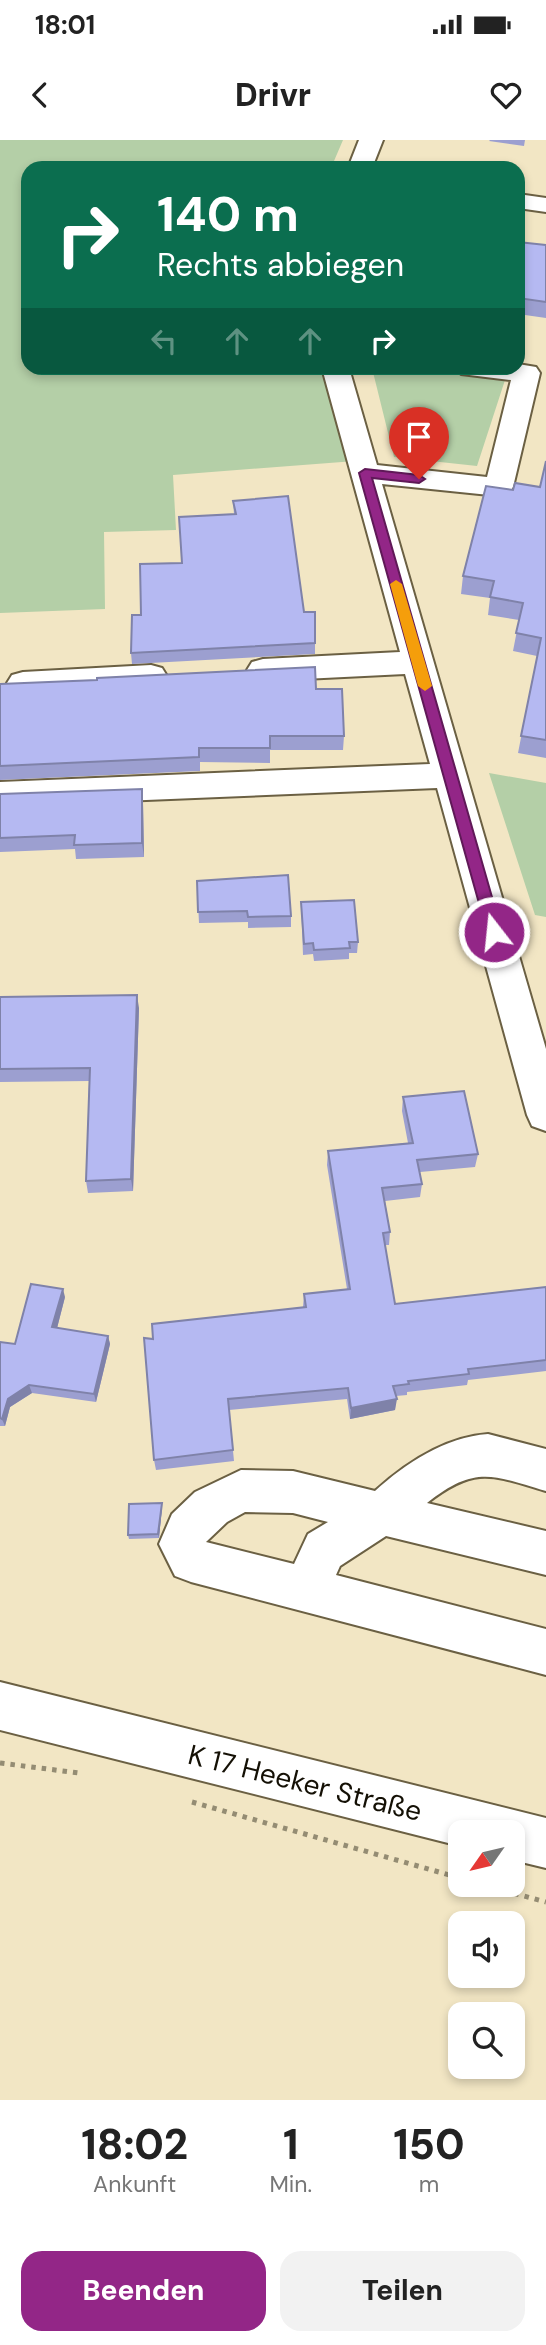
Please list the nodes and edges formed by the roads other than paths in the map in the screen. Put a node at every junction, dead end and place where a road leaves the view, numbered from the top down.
1 (371, 140) edge
2 (363, 161) edge
3 (525, 202) edge
4 (546, 205) edge
5 (525, 373) edge
6 (337, 375) edge
7 (365, 473) junction
8 (418, 662) junction
9 (228, 672) edge
10 (187, 674) edge
11 (23, 683) edge
12 (450, 775) junction
13 (0, 794) edge
14 (546, 1115) edge
15 (546, 1470) edge
16 (382, 1514) junction
17 (546, 1553) edge
18 (317, 1594) junction
19 (546, 1652) edge
20 (0, 1706) edge
21 (454, 1820) edge
22 (525, 1838) edge
23 (546, 1843) edge

1 - 2 street
3 - 4 street
5 - 7 street
6 - 7 street
7 - 8 street
8 - 9 street
8 - 12 street
10 - 11 street
12 - 13 street
12 - 14 street
15 - 16 street
16 - 17 street
16 - 18 street
16 - 18 street
18 - 19 street
20 - 21 street, K 17 Heeker Straße
22 - 23 street

